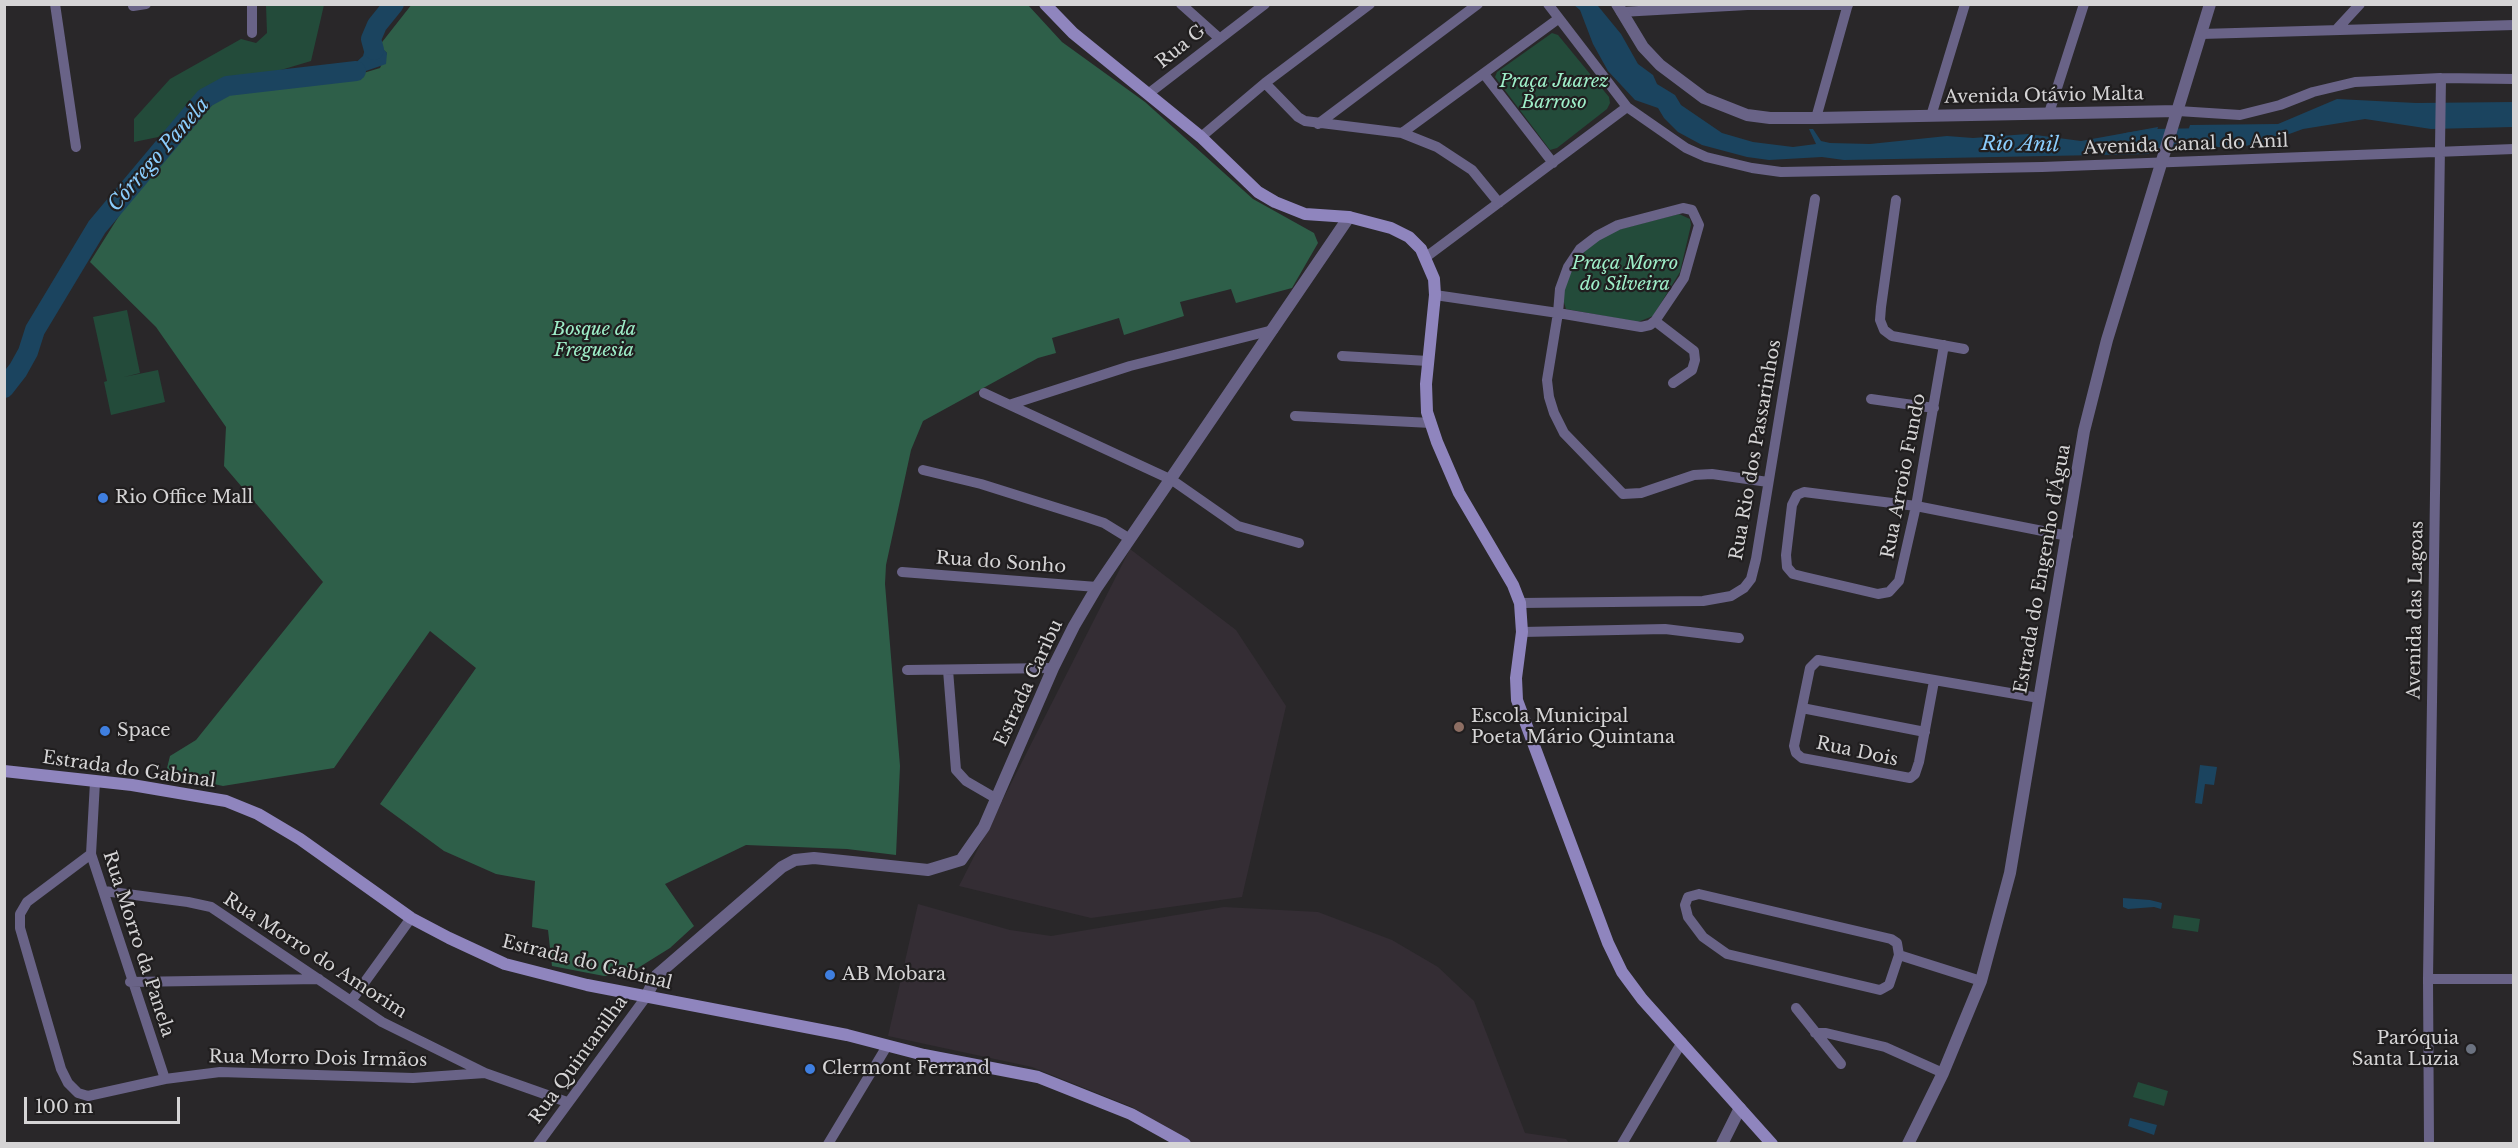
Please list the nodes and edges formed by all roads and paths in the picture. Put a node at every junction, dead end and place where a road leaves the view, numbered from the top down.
1 (55, 4) edge
2 (146, 4) edge
3 (252, 4) edge
4 (1045, 4) edge
5 (1265, 4) edge
6 (1370, 4) edge
7 (1478, 4) edge
8 (1548, 4) edge
9 (1965, 4) edge
10 (2084, 4) edge
11 (2210, 4) edge
12 (2360, 4) edge
13 (1747, 5) edge
14 (1848, 5) edge
15 (133, 6) dead end
16 (1179, 6) edge
17 (1252, 8) edge
18 (1619, 8) edge
19 (1558, 20) junction
20 (2514, 25) edge
21 (2336, 30) junction
22 (252, 33) dead end
23 (2201, 34) junction
24 (1219, 38) junction
25 (1484, 74) junction
26 (2441, 78) junction
27 (2514, 80) edge
28 (1265, 83) junction
29 (1148, 94) junction
30 (1628, 107) junction
31 (2049, 113) junction
32 (2177, 115) junction
33 (1931, 116) junction
34 (1816, 118) junction
35 (1318, 124) junction
36 (1402, 133) junction
37 (1202, 137) junction
38 (2438, 144) junction
39 (76, 147) dead end
40 (2514, 149) edge
41 (2163, 159) junction
42 (1553, 163) junction
43 (1815, 199) dead end
44 (1896, 200) dead end
45 (1499, 203) junction
46 (1349, 217) junction
47 (1425, 257) junction
48 (1435, 295) junction
49 (1558, 313) junction
50 (1655, 321) junction
51 (1273, 330) junction
52 (1944, 345) junction
53 (1964, 349) dead end
54 (1342, 356) dead end
55 (1428, 361) junction
56 (1673, 383) dead end
57 (984, 393) dead end
58 (1871, 399) dead end
59 (1012, 404) junction
60 (1934, 408) junction
61 (1295, 416) dead end
62 (1431, 423) junction
63 (923, 470) dead end
64 (1172, 480) junction
65 (1768, 482) junction
66 (1916, 506) junction
67 (2068, 536) junction
68 (1130, 539) junction
69 (1299, 543) dead end
70 (902, 572) dead end
71 (1097, 587) junction
72 (1520, 603) junction
73 (1522, 632) junction
74 (1739, 638) dead end
75 (1053, 668) junction
76 (907, 670) dead end
77 (948, 670) junction
78 (1934, 681) junction
79 (2038, 698) junction
80 (1802, 708) junction
81 (1925, 732) junction
82 (4, 771) edge
83 (95, 782) junction
84 (997, 799) junction
85 (90, 854) junction
86 (104, 891) junction
87 (411, 918) junction
88 (1899, 955) junction
89 (320, 979) junction
90 (2428, 979) junction
91 (2514, 980) edge
92 (1981, 981) junction
93 (130, 982) junction
94 (646, 997) junction
95 (351, 1000) junction
96 (1796, 1008) dead end
97 (1815, 1033) junction
98 (1682, 1042) junction
99 (887, 1046) junction
100 (1841, 1064) dead end
101 (1943, 1072) junction
102 (485, 1073) junction
103 (165, 1079) junction
104 (567, 1102) junction
105 (1740, 1108) junction
106 (1912, 1141) edge
107 (538, 1143) edge
108 (828, 1143) edge
109 (1185, 1143) edge
110 (1622, 1143) edge
111 (1722, 1143) edge
112 (1772, 1143) edge
113 (2429, 1143) edge

1 - 39 street
2 - 15 street
3 - 22 street
4 - 29 main road
5 - 17 street, Rua G
6 - 28 street
7 - 35 street
8 - 19 street, Avenida Canal do Anil
9 - 33 street
10 - 31 street
11 - 23 street, Estrada do Engenho d'Água
12 - 21 street
13 - 14 street
13 - 18 street
14 - 34 street
16 - 24 street
17 - 24 street, Rua G
18 - 34 street, Avenida Otávio Malta
19 - 25 street
19 - 30 street, Avenida Canal do Anil
20 - 21 street
21 - 23 street
23 - 32 street, Estrada do Engenho d'Água
24 - 29 street, Rua G
25 - 36 street
25 - 42 street
26 - 27 street, Avenida Otávio Malta
26 - 32 street, Avenida Otávio Malta
26 - 38 street, Avenida das Lagoas
28 - 35 street
28 - 37 street
29 - 37 main road
30 - 41 street, Avenida Canal do Anil
30 - 42 street
31 - 32 street, Avenida Otávio Malta
31 - 33 street, Avenida Otávio Malta
32 - 41 street, Estrada do Engenho d'Água
33 - 34 street, Avenida Otávio Malta
35 - 36 street
36 - 45 street
37 - 46 main road
38 - 40 street, Avenida Canal do Anil
38 - 41 street, Avenida Canal do Anil
38 - 90 street, Avenida das Lagoas
41 - 67 street, Estrada do Engenho d'Água
42 - 45 street
43 - 65 street, Rua Rio dos Passarinhos
44 - 52 street
45 - 47 street
46 - 47 main road
46 - 51 street, Estrada Caribu
47 - 48 main road
48 - 49 street
48 - 55 main road
49 - 50 street
49 - 50 street
49 - 65 street
50 - 56 street
51 - 59 street
51 - 64 street, Estrada Caribu
52 - 53 street
52 - 60 street, Rua Arroio Fundo
54 - 55 street
55 - 62 main road
57 - 59 street
58 - 60 street
59 - 64 street
60 - 66 street, Rua Arroio Fundo
61 - 62 street
62 - 72 main road
63 - 68 street
64 - 68 street, Estrada Caribu
64 - 69 street
65 - 72 street, Rua Rio dos Passarinhos
66 - 66 street, Rua Arroio Fundo
66 - 67 street
67 - 79 street, Estrada do Engenho d'Água
68 - 71 street, Estrada Caribu
70 - 71 street, Rua do Sonho
71 - 75 street, Estrada Caribu
72 - 73 main road
73 - 74 street
73 - 98 main road
75 - 77 street
75 - 84 street, Estrada Caribu
76 - 77 street
77 - 84 street
78 - 79 street, Rua Dois
78 - 80 street, Rua Dois
78 - 81 street, Rua Dois
79 - 92 street, Estrada do Engenho d'Água
80 - 81 street, Rua Dois
80 - 81 street, Rua Dois
82 - 83 main road, Estrada do Gabinal
83 - 85 street, Rua Morro da Panela
83 - 87 main road, Estrada do Gabinal
84 - 94 street, Estrada Caribu
85 - 86 street, Rua Morro da Panela
85 - 103 street, Rua Morro Dois Irmãos
86 - 89 street, Rua Morro do Amorim
86 - 93 street, Rua Morro da Panela
87 - 94 main road, Estrada do Gabinal
87 - 95 street
88 - 88 street
88 - 92 street
89 - 93 street
89 - 95 street, Rua Morro do Amorim
90 - 91 street
90 - 113 street, Avenida das Lagoas
92 - 101 street, Estrada do Engenho d'Água
93 - 103 street, Rua Morro da Panela
94 - 99 main road, Estrada do Gabinal
94 - 104 street, Rua Quintanilha
95 - 102 street, Rua Morro do Amorim
96 - 97 street
97 - 100 street
97 - 101 street
98 - 105 main road
98 - 110 street
99 - 108 street
99 - 109 main road, Estrada do Gabinal
101 - 106 street, Estrada do Engenho d'Água
102 - 103 street, Rua Morro Dois Irmãos
102 - 104 street, Rua Morro do Amorim
104 - 107 street, Rua Quintanilha
105 - 111 street
105 - 112 main road

